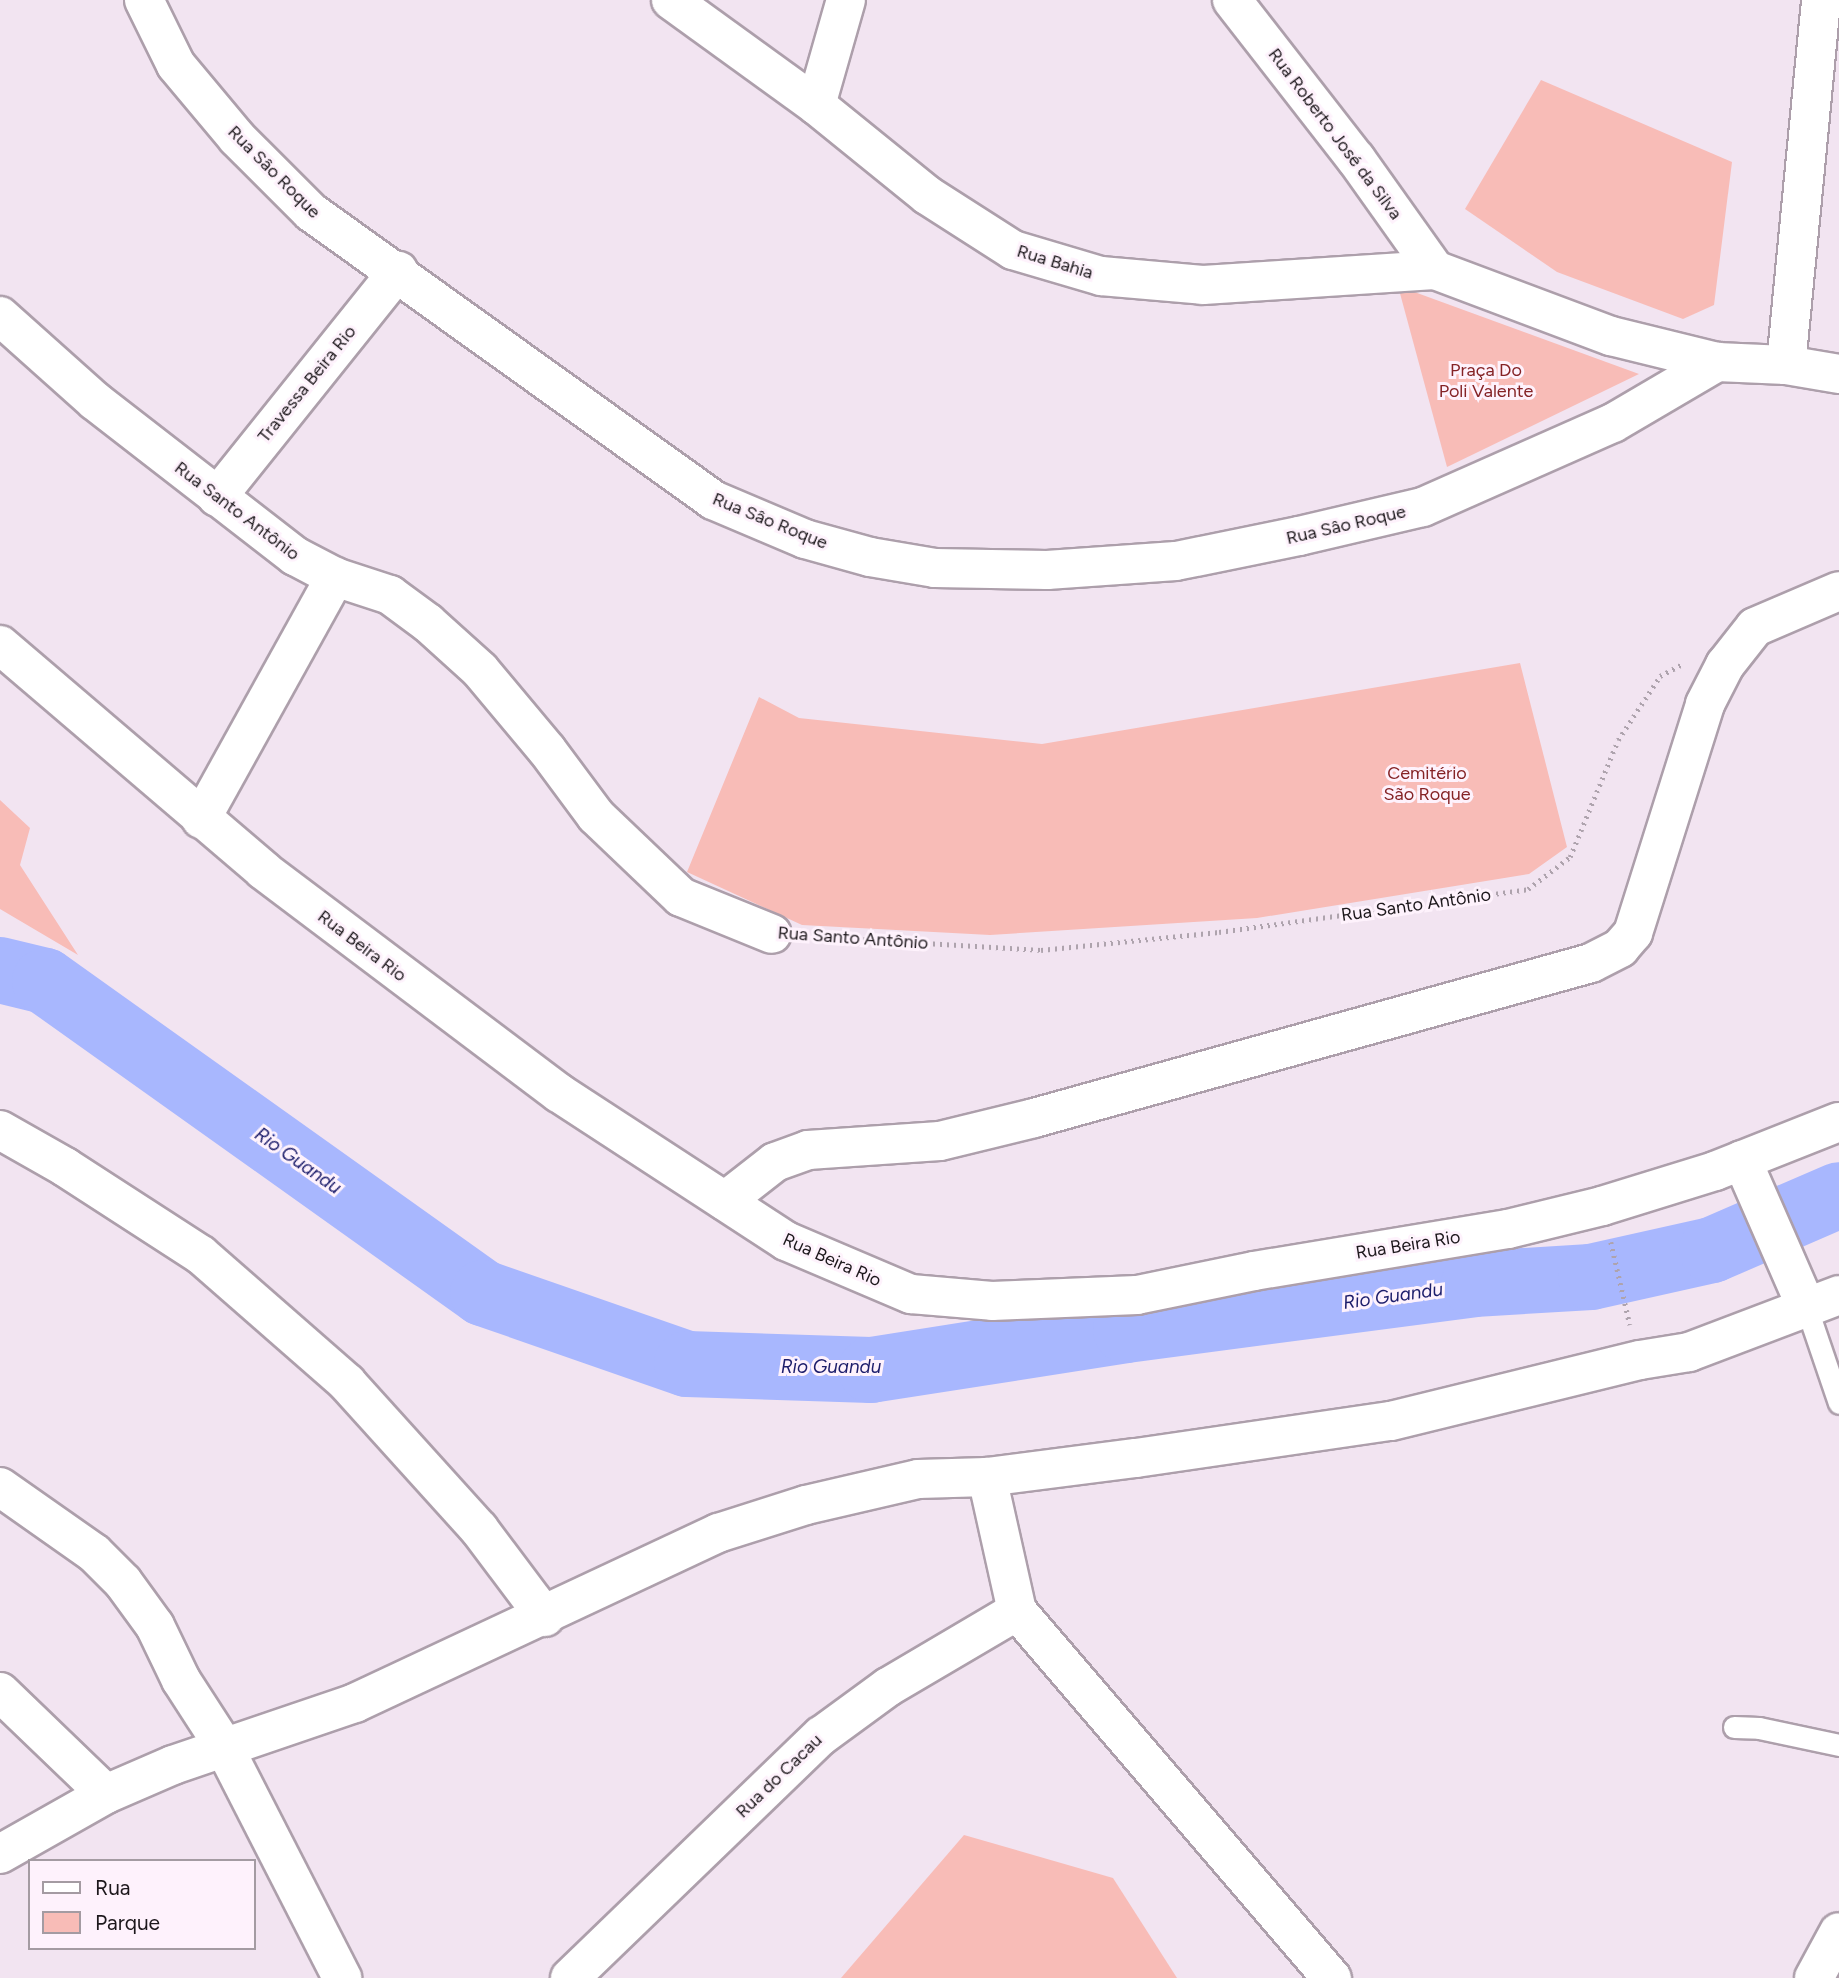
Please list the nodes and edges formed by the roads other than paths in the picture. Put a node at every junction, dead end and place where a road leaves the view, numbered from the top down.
1 (144, 0) edge
2 (671, 0) edge
3 (846, 0) edge
4 (1232, 0) edge
5 (1821, 0) edge
6 (816, 105) junction
7 (1436, 270) junction
8 (398, 271) junction
9 (0, 316) edge
10 (1717, 362) junction
11 (1786, 366) junction
12 (1839, 374) edge
13 (216, 497) junction
14 (335, 577) junction
15 (1839, 591) edge
16 (0, 645) edge
17 (201, 819) junction
18 (772, 934) road end
19 (1839, 1122) edge
20 (0, 1130) edge
21 (1742, 1160) junction
22 (725, 1201) junction
23 (1814, 1296) edge
24 (1839, 1404) edge
25 (987, 1477) junction
26 (0, 1487) edge
27 (1017, 1611) junction
28 (545, 1617) junction
29 (0, 1692) edge
30 (1734, 1727) dead end
31 (223, 1745) junction
32 (1839, 1745) edge
33 (106, 1794) junction
34 (0, 1854) edge
35 (1839, 1932) edge
36 (342, 1978) edge
37 (570, 1978) edge
38 (1332, 1978) edge
39 (1814, 1978) edge

1 - 8 street, Rua Sâo Roque
2 - 6 street, Rua Bahia
3 - 6 street
4 - 7 street, Rua Roberto José da Silva
5 - 11 street
6 - 7 street, Rua Bahia
7 - 10 street
8 - 10 street, Rua Sâo Roque
8 - 13 street, Travessa Beira Rio
9 - 13 street, Rua Santo Antônio
10 - 11 street
11 - 12 street
13 - 14 street, Rua Santo Antônio
14 - 17 street
14 - 18 street, Rua Santo Antônio
15 - 22 street
16 - 17 street, Rua Beira Rio
17 - 22 street, Rua Beira Rio
19 - 21 street, Rua Beira Rio
20 - 28 street
21 - 22 street, Rua Beira Rio
21 - 23 street
23 - 24 lane
23 - 25 street
25 - 27 street
25 - 28 street
26 - 31 street
27 - 37 street, Rua do Cacau
27 - 38 street
28 - 31 street
29 - 33 street
30 - 32 lane
31 - 33 street
31 - 36 street
33 - 34 street
35 - 39 street

